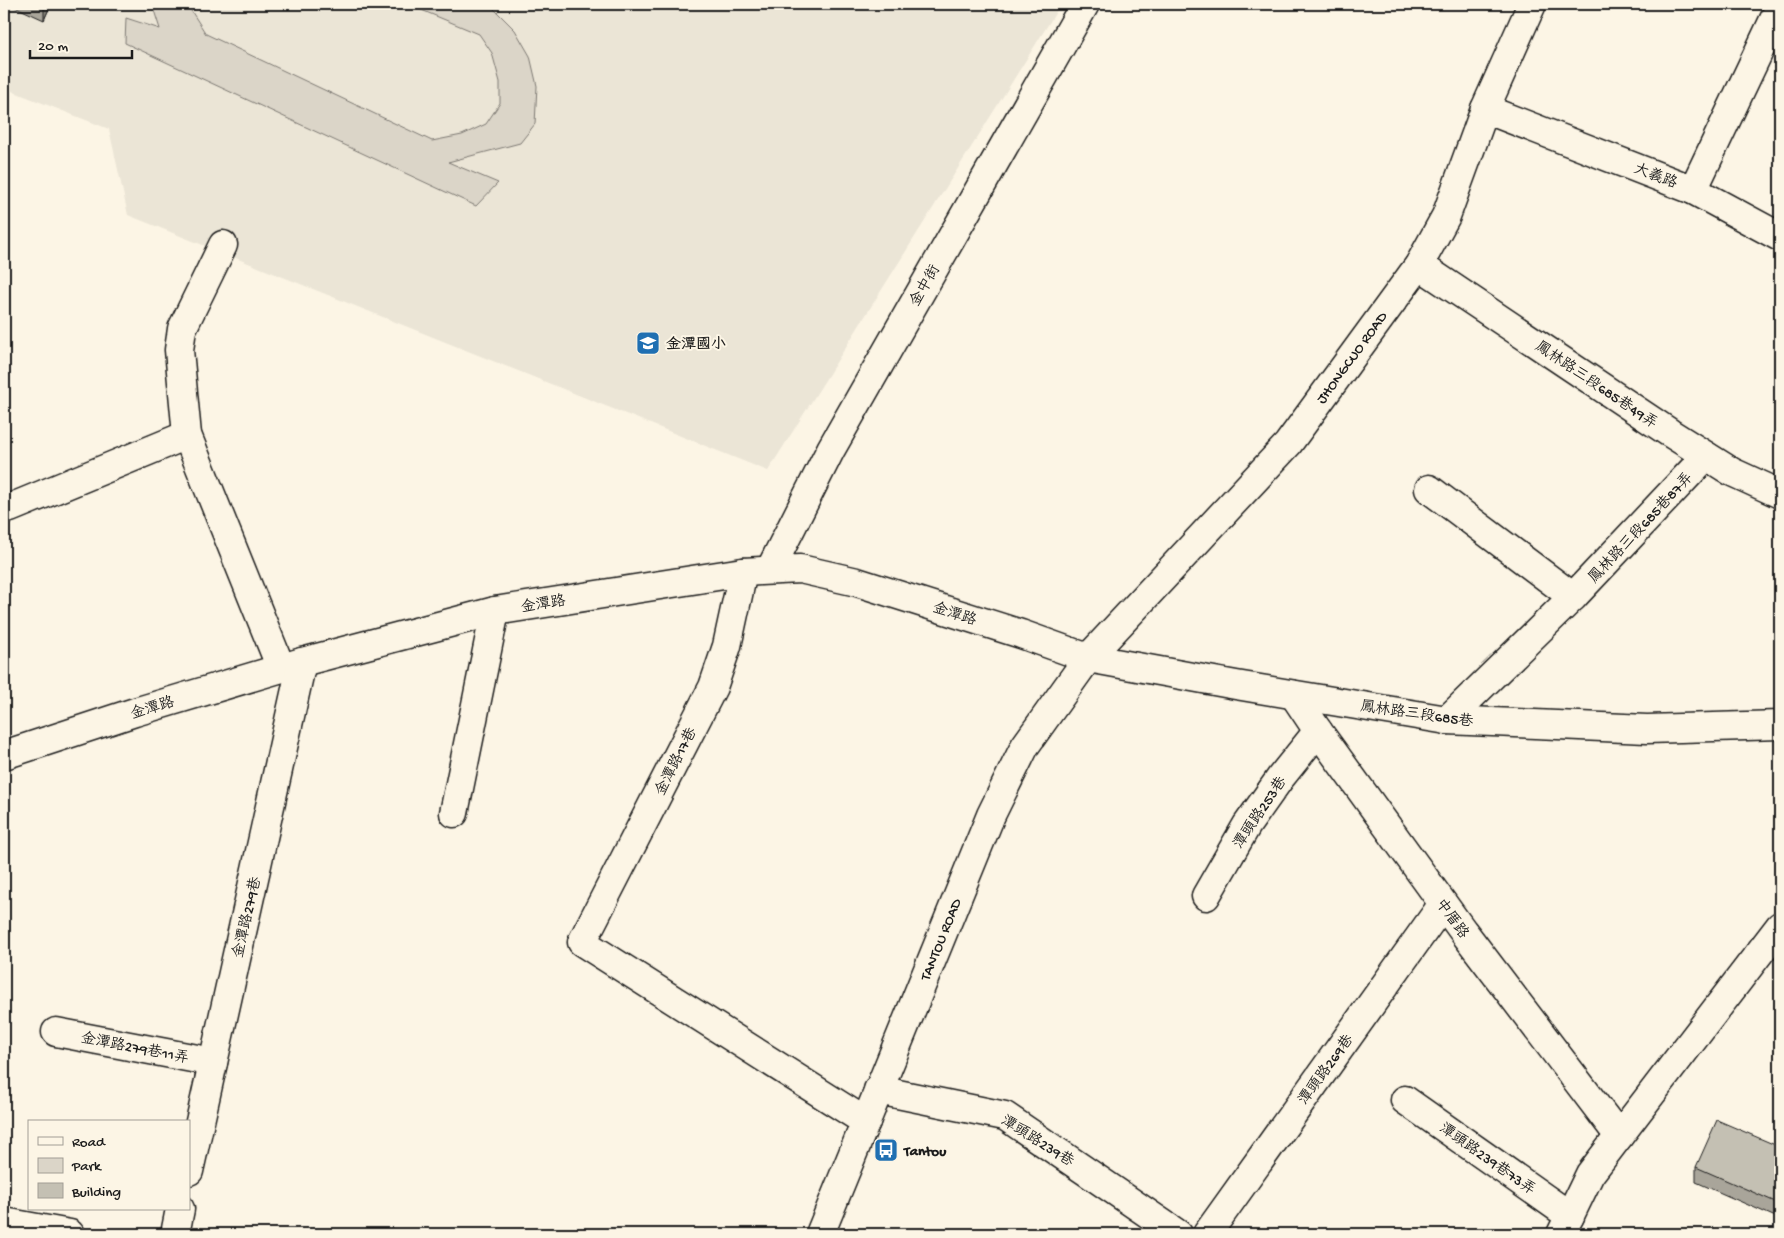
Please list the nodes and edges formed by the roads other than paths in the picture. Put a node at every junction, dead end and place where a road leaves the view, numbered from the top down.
1 (1085, 4) edge
2 (1532, 4) edge
3 (1780, 6) edge
4 (1485, 109) junction
5 (1693, 190) junction
6 (1780, 237) edge
7 (223, 245) dead end
8 (1419, 265) junction
9 (187, 434) junction
10 (1706, 456) junction
11 (1429, 489) dead end
12 (1780, 494) edge
13 (10, 508) dead end
14 (756, 571) junction
15 (1573, 597) junction
16 (495, 610) junction
17 (1088, 658) junction
18 (292, 665) junction
19 (1294, 695) junction
20 (1447, 720) junction
21 (1780, 725) edge
22 (1318, 732) junction
23 (4, 755) edge
24 (454, 813) dead end
25 (1206, 896) dead end
26 (1443, 904) junction
27 (1780, 926) edge
28 (56, 1032) dead end
29 (213, 1062) junction
30 (878, 1090) junction
31 (1405, 1100) dead end
32 (866, 1122) junction
33 (1619, 1136) junction
34 (190, 1166) edge
35 (180, 1210) edge
36 (4, 1222) edge
37 (1566, 1225) edge
38 (70, 1234) edge
39 (175, 1234) edge
40 (820, 1234) edge
41 (1178, 1234) edge
42 (1207, 1234) edge

1 - 14 street, 金中街
2 - 4 street, JHONGCUO ROAD
3 - 5 street, 大義路
4 - 5 street, 大義路
4 - 8 street, JHONGCUO ROAD
5 - 6 street
7 - 9 street
8 - 10 street, 鳳林路三段685巷49弄
8 - 17 street, JHONGCUO ROAD
9 - 13 street
9 - 18 street
10 - 12 street, 鳳林路三段685巷49弄
10 - 15 street, 鳳林路三段685巷87弄
11 - 15 street
14 - 16 street, 金潭路
14 - 17 street, 金潭路
14 - 32 street, 金潭路17巷
15 - 20 street, 鳳林路三段685巷87弄
16 - 18 street, 金潭路
16 - 24 street
17 - 19 street, 鳳林路三段685巷
17 - 30 street, TANTOU ROAD
18 - 23 street, 金潭路
18 - 29 street, 金潭路279巷
19 - 20 street, 鳳林路三段685巷
19 - 22 street, 中厝路
20 - 21 street, 鳳林路三段685巷
22 - 25 street, 潭頭路253巷
22 - 26 street, 中厝路
26 - 33 street, 中厝路
26 - 42 street, 潭頭路269巷
27 - 33 street
28 - 29 street, 金潭路279巷11弄
29 - 34 street, 金潭路279巷
30 - 32 street, TANTOU ROAD
30 - 41 street, 潭頭路239巷
31 - 37 street, 潭頭路239巷73弄
32 - 40 street, TANTOU ROAD
33 - 37 street
35 - 39 street
36 - 38 street

